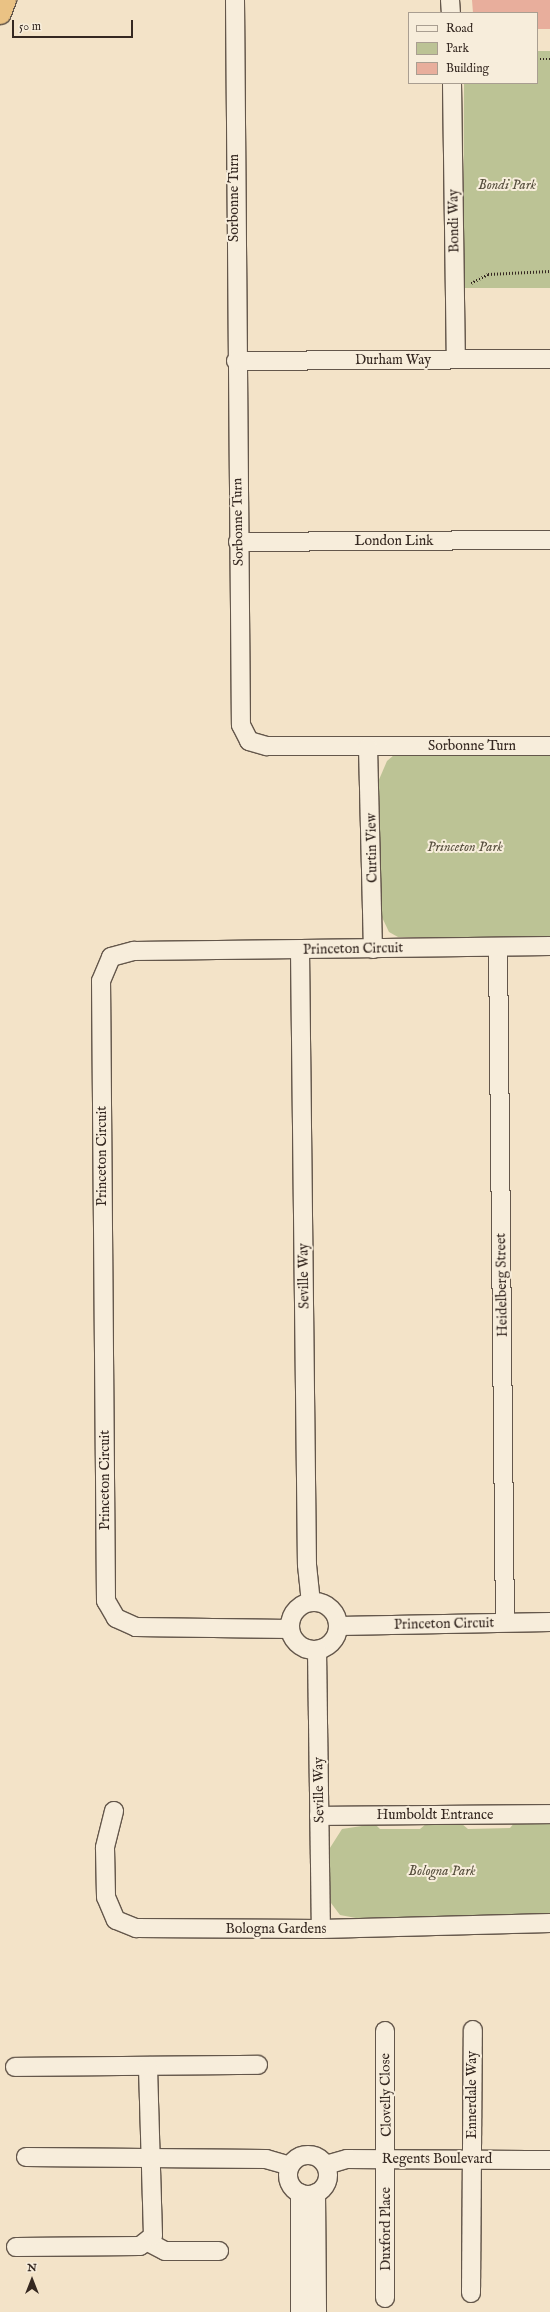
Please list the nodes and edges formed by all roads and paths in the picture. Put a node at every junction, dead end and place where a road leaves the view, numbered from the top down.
1 (5, 0) edge
2 (235, 0) edge
3 (450, 0) edge
4 (450, 12) edge
5 (0, 13) edge
6 (538, 59) edge
7 (550, 59) edge
8 (452, 84) edge
9 (550, 270) edge
10 (470, 283) dead end
11 (456, 359) junction
12 (550, 359) edge
13 (236, 361) junction
14 (550, 540) edge
15 (238, 542) junction
16 (550, 746) edge
17 (368, 747) junction
18 (550, 946) edge
19 (498, 947) junction
20 (373, 949) junction
21 (300, 950) junction
22 (311, 1601) junction
23 (505, 1622) junction
24 (550, 1622) edge
25 (339, 1626) junction
26 (290, 1629) junction
27 (317, 1650) junction
28 (114, 1811) dead end
29 (550, 1814) edge
30 (319, 1816) junction
31 (550, 1923) edge
32 (321, 1929) junction
33 (473, 2030) dead end
34 (385, 2031) dead end
35 (258, 2065) dead end
36 (148, 2066) junction
37 (15, 2067) dead end
38 (26, 2157) dead end
39 (151, 2158) junction
40 (387, 2159) junction
41 (472, 2159) junction
42 (550, 2160) edge
43 (326, 2164) junction
44 (290, 2166) junction
45 (308, 2193) junction
46 (148, 2242) junction
47 (16, 2247) dead end
48 (219, 2251) dead end
49 (470, 2293) dead end
50 (385, 2298) dead end
51 (300, 2312) edge
52 (317, 2312) edge

1 - 5 highway
2 - 13 street, Sorbonne Turn
3 - 4 street
6 - 7 path
8 - 11 street, Bondi Way
9 - 10 path
11 - 12 street, Durham Way
11 - 13 street, Durham Way
13 - 15 street, Sorbonne Turn
14 - 15 street, London Link
15 - 17 street, Sorbonne Turn
16 - 17 street, Sorbonne Turn
17 - 20 street, Curtin View
18 - 19 street, Princeton Circuit
19 - 20 street, Princeton Circuit
19 - 23 street, Heidelberg Street
20 - 21 street, Princeton Circuit
21 - 22 street, Seville Way
21 - 26 street, Princeton Circuit
22 - 25 street
22 - 26 street
23 - 24 street, Princeton Circuit
23 - 25 street, Princeton Circuit
25 - 27 street
26 - 27 street
27 - 30 street, Seville Way
28 - 32 street, Bologna Gardens
29 - 30 street, Humboldt Entrance
30 - 32 street, Seville Way
31 - 32 street, Bologna Gardens
33 - 41 street, Ennerdale Way
34 - 40 street, Clovelly Close
35 - 36 street
36 - 37 street
36 - 39 street
38 - 39 street
39 - 44 street
39 - 46 street
40 - 41 street, Regents Boulevard
40 - 43 street, Regents Boulevard
40 - 50 street, Duxford Place
41 - 42 street, Regents Boulevard
41 - 49 street, Ennerdale Way
43 - 44 street
43 - 45 street
44 - 45 street
45 - 51 street
45 - 52 street
46 - 47 street
46 - 48 street

